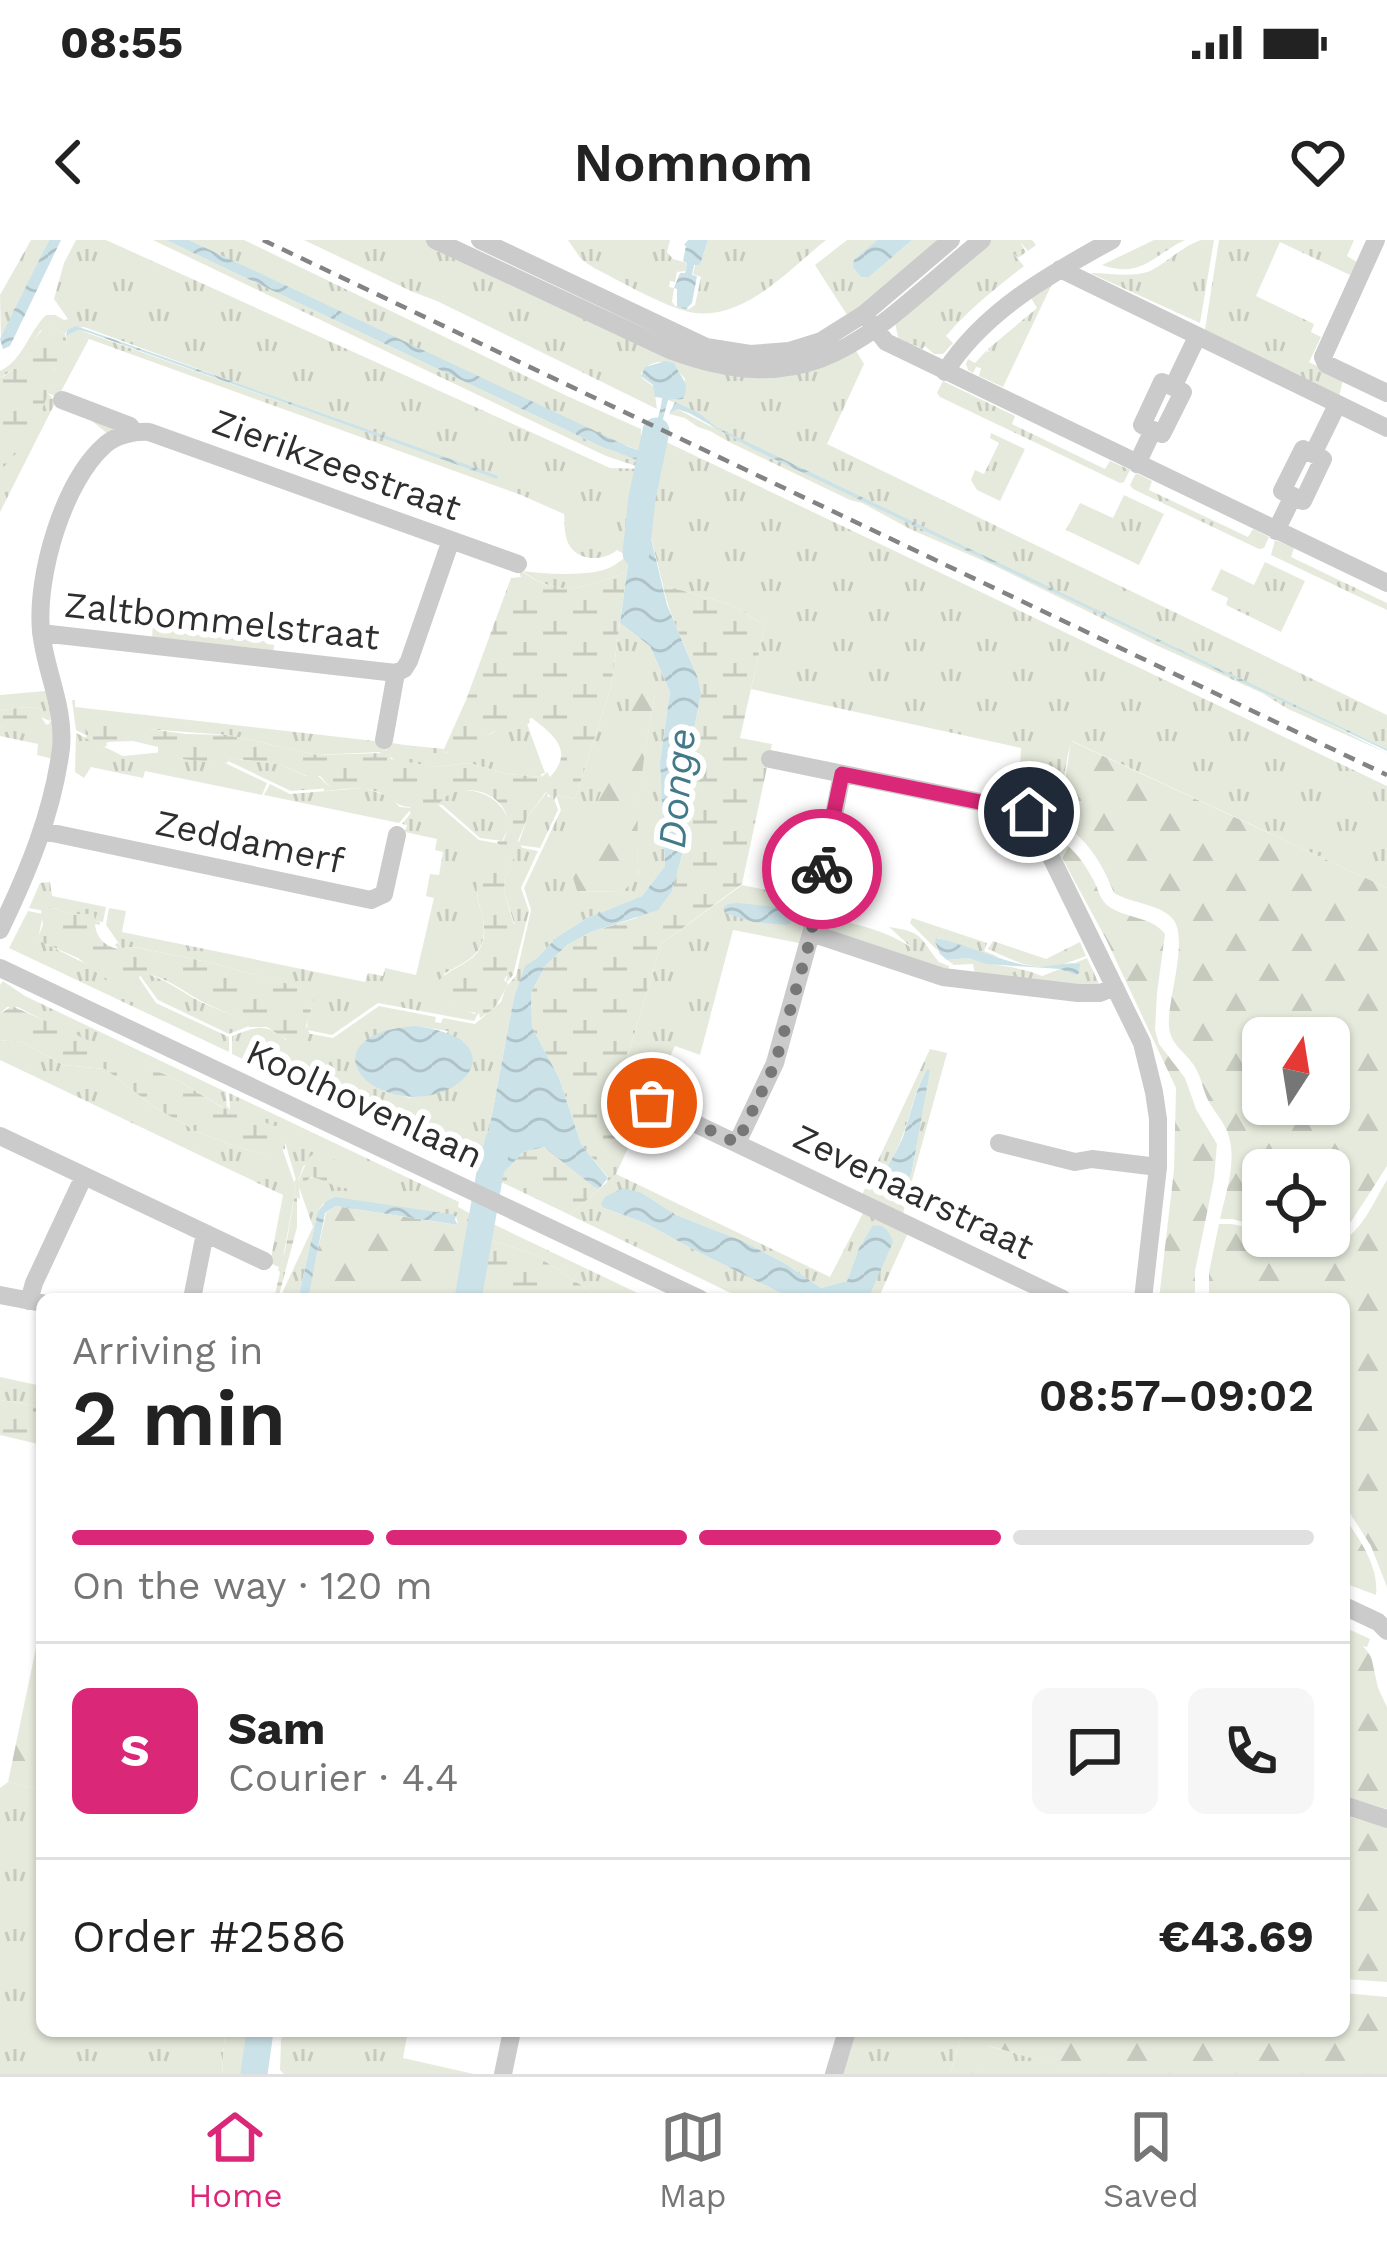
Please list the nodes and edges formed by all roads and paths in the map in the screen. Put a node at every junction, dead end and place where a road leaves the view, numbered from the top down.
1 (435, 240) edge
2 (480, 240) edge
3 (951, 240) edge
4 (982, 240) edge
5 (1112, 240) edge
6 (1376, 240) edge
7 (1060, 269) junction
8 (870, 322) junction
9 (1197, 338) junction
10 (945, 372) junction
11 (1387, 392) edge
12 (62, 400) dead end
13 (1337, 405) junction
14 (1387, 428) edge
15 (134, 431) junction
16 (1136, 464) junction
17 (1276, 531) junction
18 (451, 540) junction
19 (518, 564) dead end
20 (1387, 584) edge
21 (41, 633) junction
22 (396, 673) junction
23 (384, 740) dead end
24 (770, 759) dead end
25 (842, 774) junction
26 (43, 831) junction
27 (397, 835) dead end
28 (0, 930) edge
29 (811, 933) junction
30 (0, 968) edge
31 (1115, 987) junction
32 (652, 1103) dead end
33 (0, 1136) edge
34 (737, 1143) junction
35 (999, 1143) dead end
36 (1158, 1167) junction
37 (84, 1176) junction
38 (206, 1233) junction
39 (264, 1261) dead end
40 (193, 1293) edge
41 (688, 1293) edge
42 (1050, 1293) edge
43 (1144, 1293) edge
44 (0, 1295) edge
45 (36, 1302) edge
46 (1350, 1609) edge
47 (1384, 1626) edge
48 (1350, 1807) edge
49 (1387, 1819) edge
50 (511, 2037) edge
51 (845, 2037) edge
52 (503, 2074) edge
53 (835, 2074) edge

1 - 8 street
2 - 8 street
3 - 8 street
4 - 8 street
5 - 7 street
6 - 11 street
7 - 9 street
7 - 10 street
8 - 10 street
9 - 13 street
9 - 16 street
10 - 16 street
12 - 15 street, Zierikzeestraat
13 - 14 street
13 - 17 street
15 - 18 street, Zierikzeestraat
15 - 21 street
16 - 17 street
17 - 20 street
18 - 19 street, Zierikzeestraat
18 - 22 street, Zaltbommelstraat
21 - 22 street, Zaltbommelstraat
21 - 26 street
22 - 23 street, Zaltbommelstraat
24 - 25 street
25 - 29 street, Zevenaarstraat
25 - 31 street
26 - 27 street, Zeddamerf
26 - 28 street
29 - 31 street
29 - 34 street, Zevenaarstraat
30 - 41 street, Koolhovenlaan
31 - 36 street
32 - 34 street, Zevenaarstraat
33 - 37 street
34 - 42 street, Zevenaarstraat
35 - 36 street
36 - 43 street
37 - 38 street
37 - 45 street
38 - 39 street
38 - 40 street
44 - 45 street
46 - 47 street
48 - 49 street
50 - 52 street
51 - 53 street

